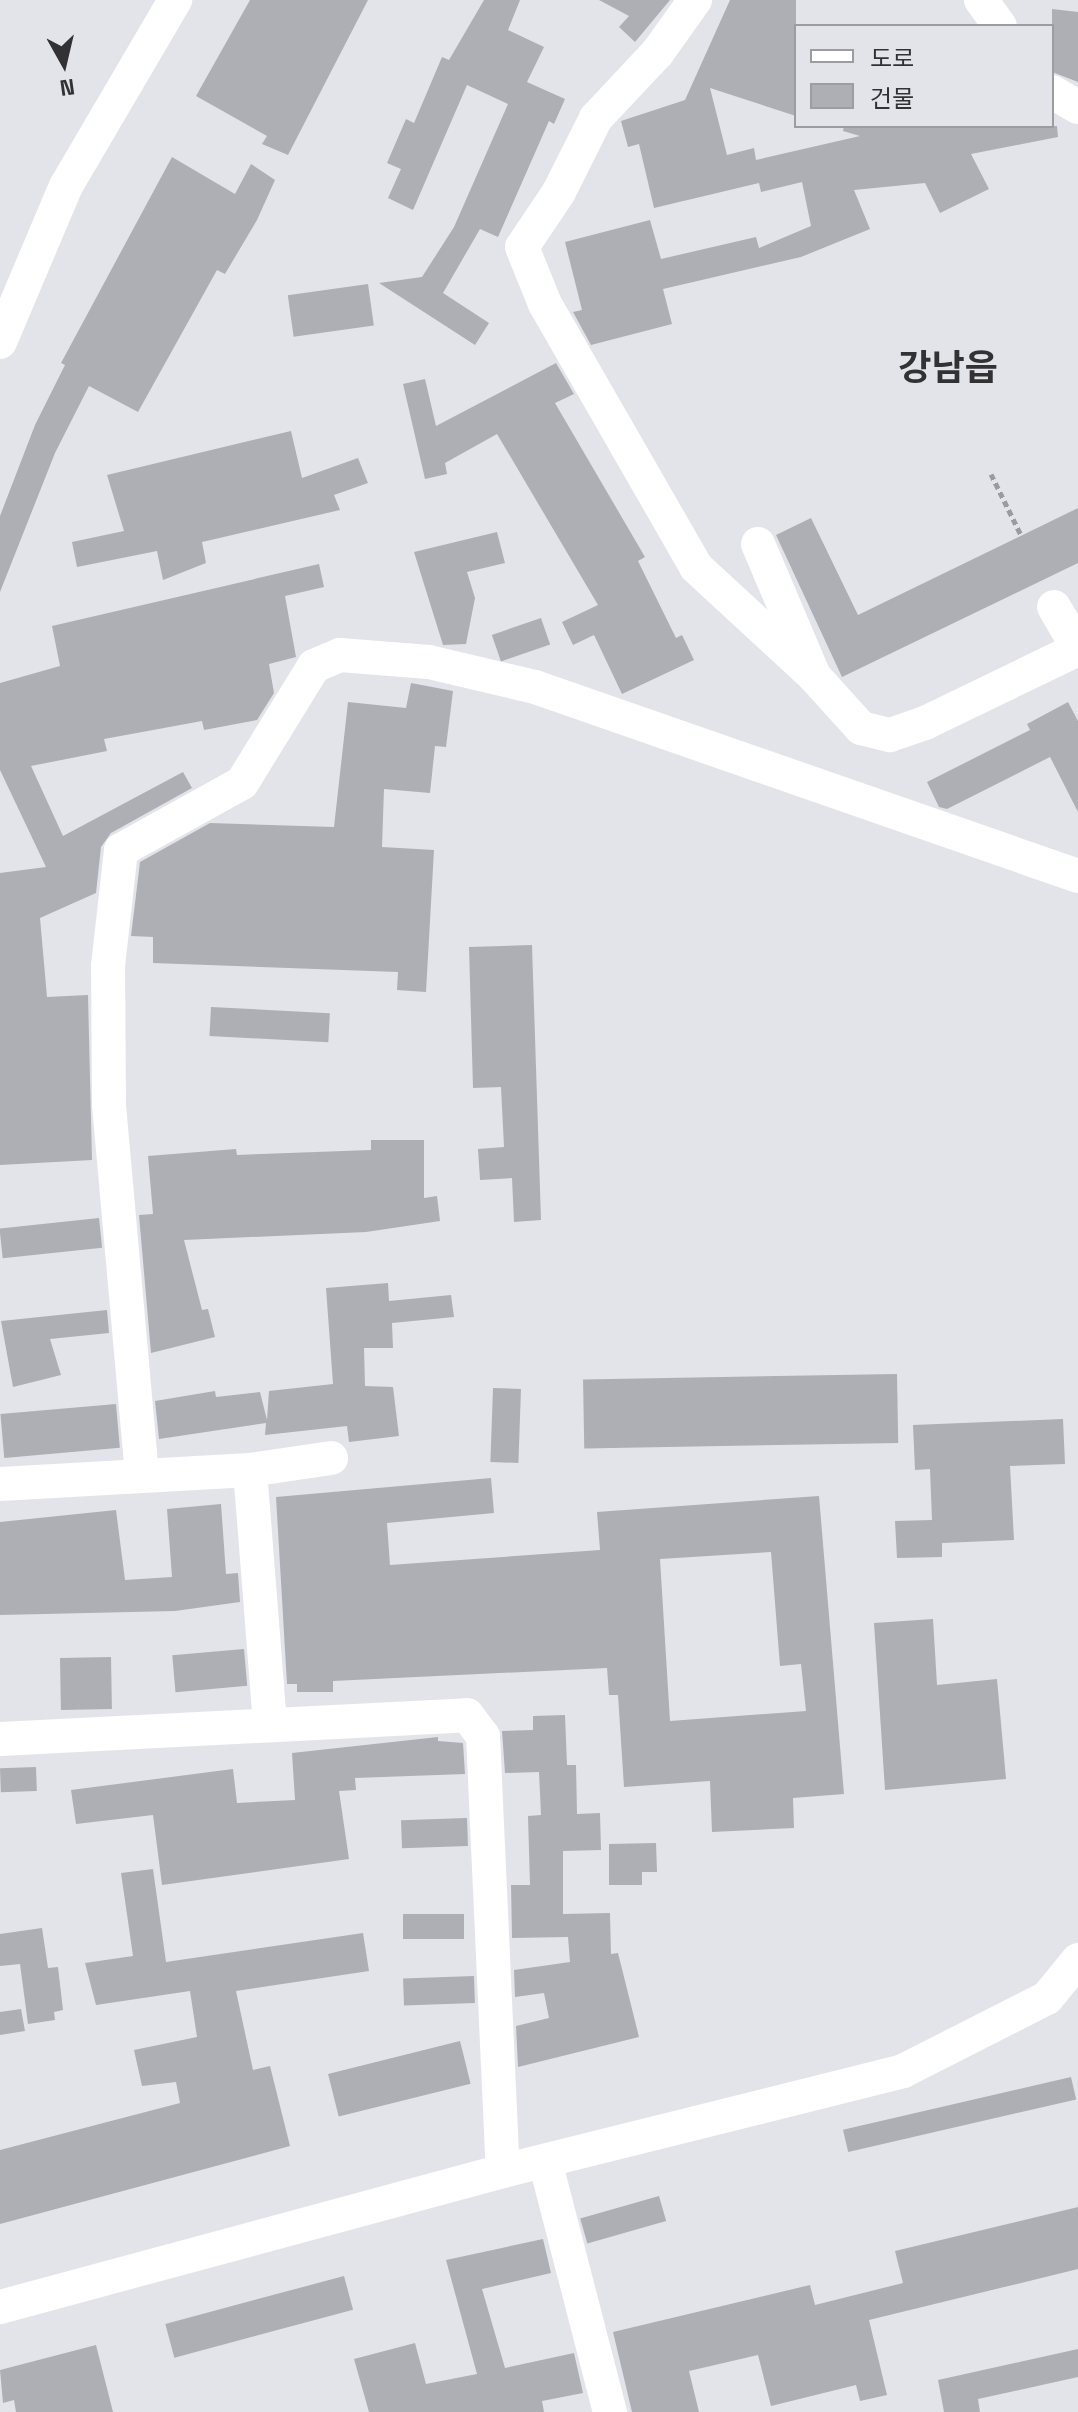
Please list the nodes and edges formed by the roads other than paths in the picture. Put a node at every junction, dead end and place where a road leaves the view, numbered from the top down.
1 (175, 0) edge
2 (695, 0) edge
3 (981, 0) edge
4 (999, 24) edge
5 (1054, 93) edge
6 (1078, 107) edge
7 (0, 342) edge
8 (758, 544) dead end
9 (1054, 607) dead end
10 (1078, 649) edge
11 (814, 676) junction
12 (1078, 876) edge
13 (331, 1458) dead end
14 (250, 1470) junction
15 (142, 1475) junction
16 (0, 1484) edge
17 (270, 1723) junction
18 (0, 1739) edge
19 (1078, 1960) edge
20 (545, 2161) junction
21 (503, 2171) junction
22 (0, 2307) edge
23 (610, 2412) edge

1 - 7 street
2 - 11 street
3 - 4 street
5 - 6 street
8 - 11 street
9 - 10 street
10 - 11 street
12 - 15 street
13 - 14 street
14 - 15 street
14 - 17 street
15 - 16 street
17 - 18 street
17 - 21 street
19 - 20 street
20 - 21 street
20 - 23 street
21 - 22 street

